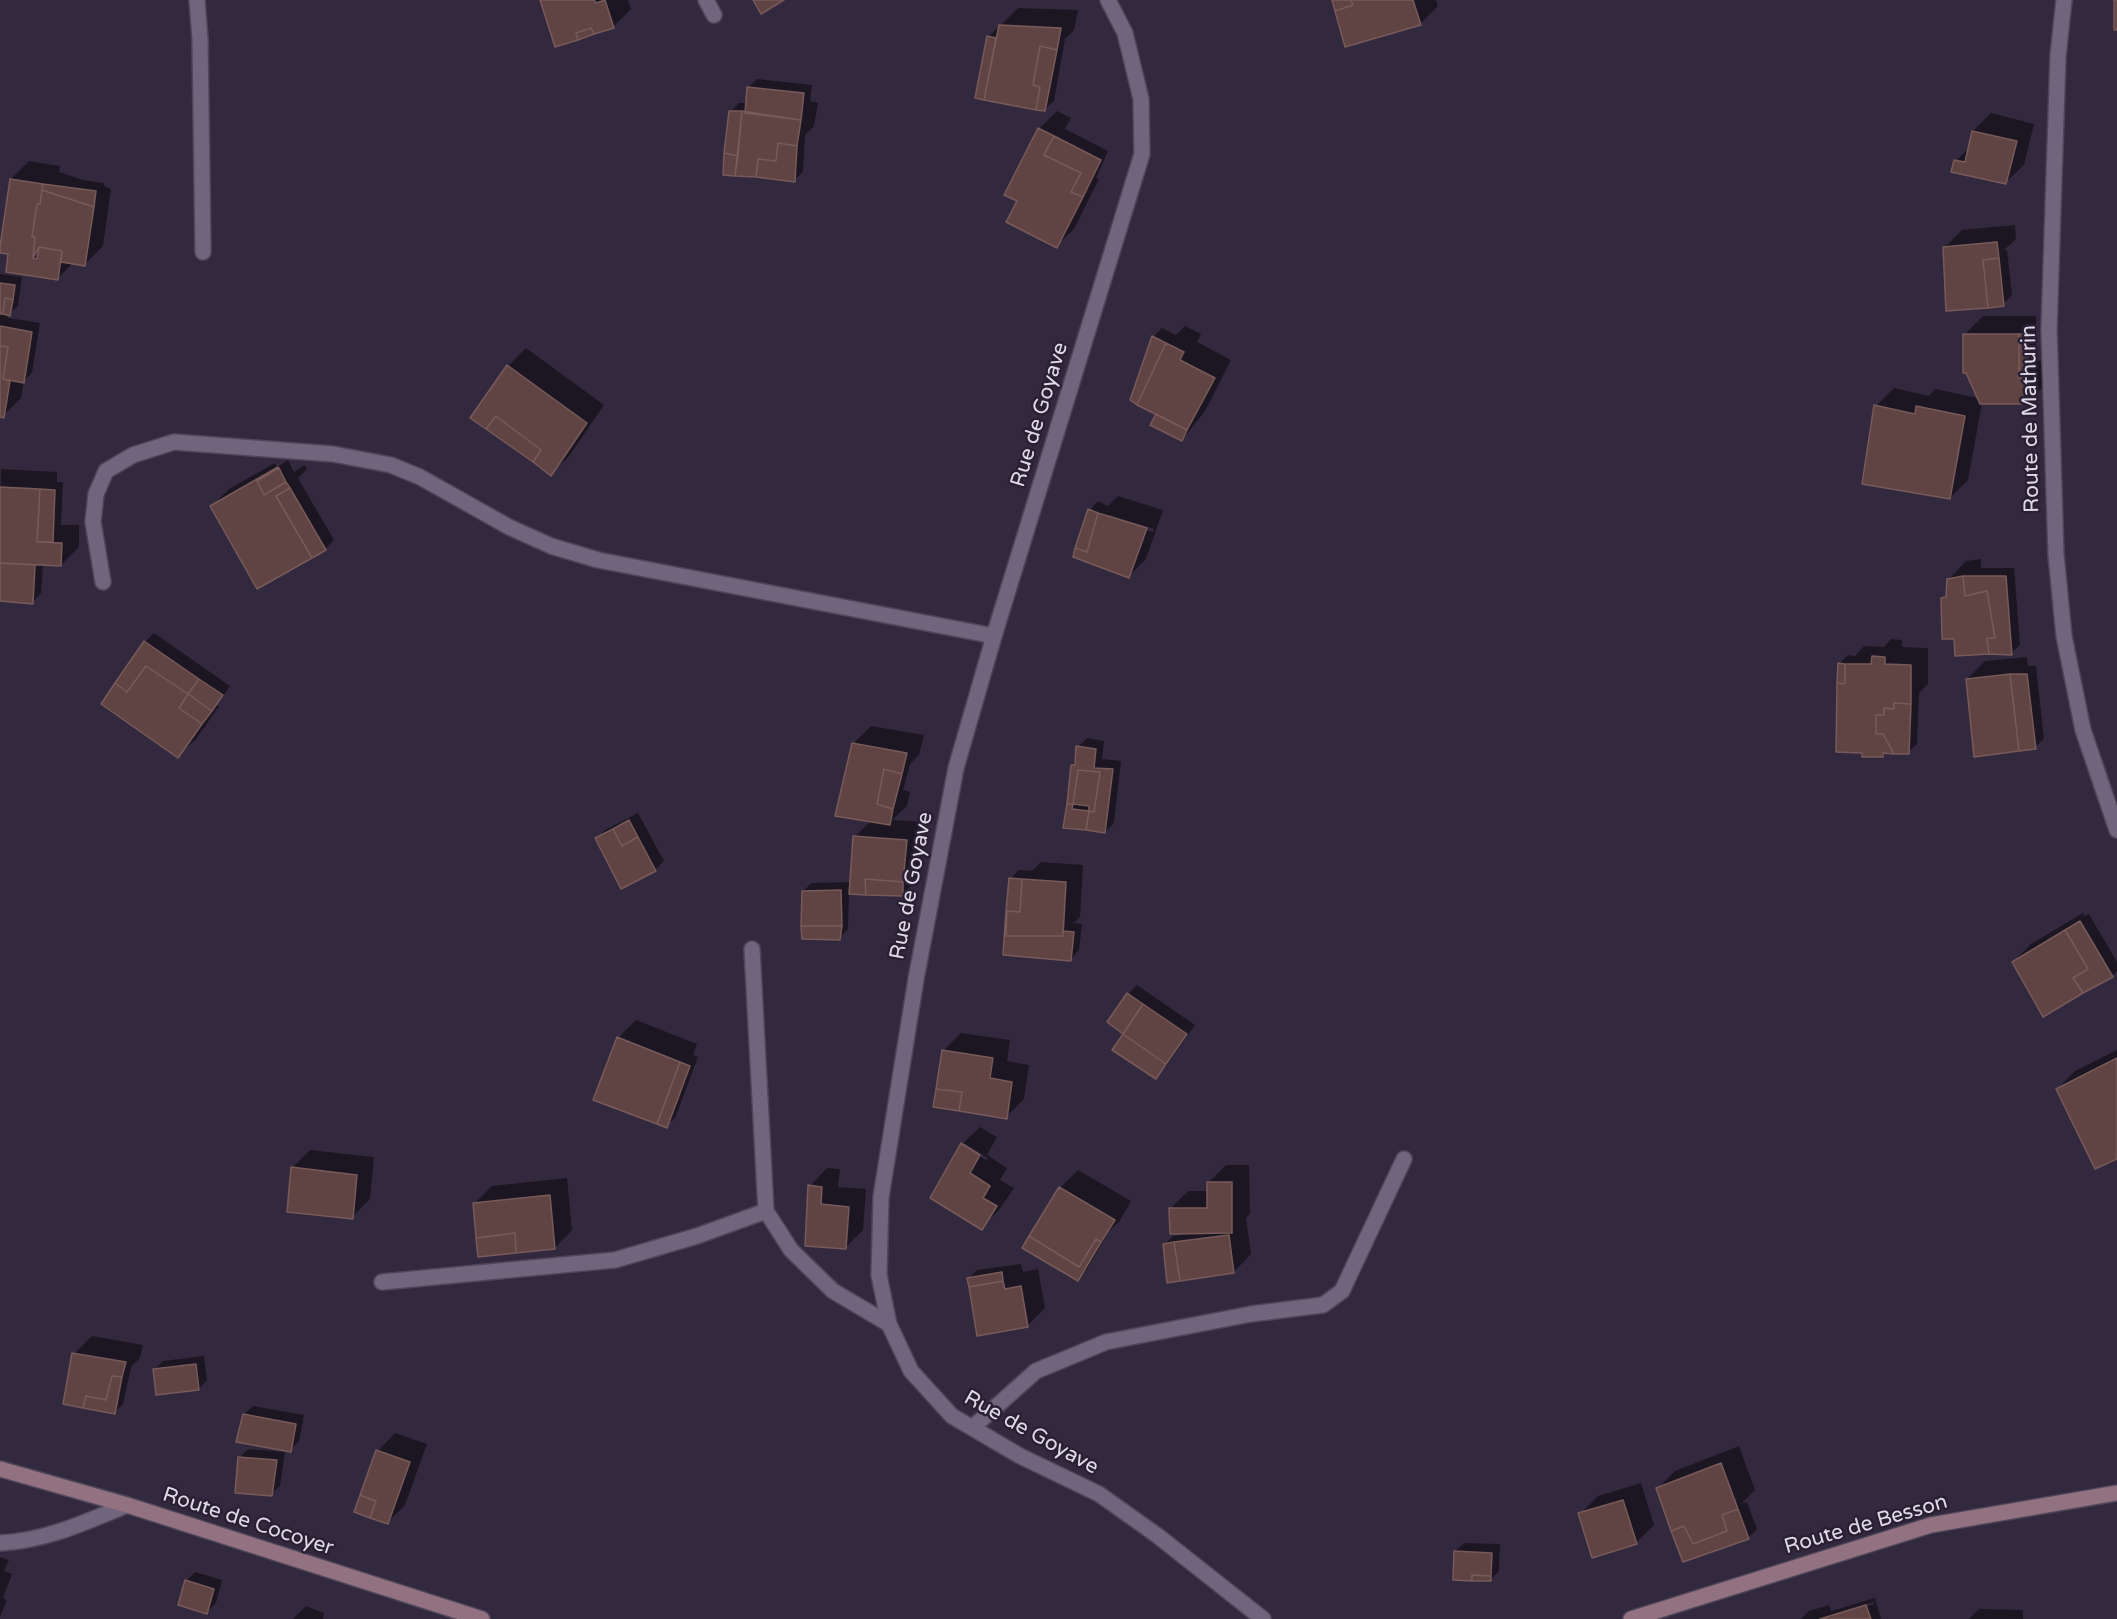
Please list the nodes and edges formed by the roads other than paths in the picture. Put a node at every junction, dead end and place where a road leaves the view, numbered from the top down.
1 (197, 0) edge
2 (706, 0) edge
3 (1108, 0) edge
4 (2064, 0) edge
5 (714, 15) dead end
6 (202, 252) dead end
7 (103, 582) dead end
8 (994, 636) junction
9 (2117, 830) edge
10 (752, 949) dead end
11 (1404, 1159) dead end
12 (766, 1211) junction
13 (382, 1282) dead end
14 (889, 1324) junction
15 (972, 1428) junction
16 (0, 1469) edge
17 (2117, 1493) edge
18 (127, 1505) junction
19 (0, 1543) edge
20 (482, 1619) edge
21 (1263, 1619) edge
22 (1631, 1619) edge

1 - 6 street
2 - 5 street
3 - 8 street, Rue de Goyave
4 - 9 street, Route de Mathurin
7 - 8 street
8 - 14 street, Rue de Goyave
10 - 12 street
11 - 15 street
12 - 13 street
12 - 14 street
14 - 15 street, Rue de Goyave
15 - 21 street, Rue de Goyave
16 - 18 main road, Route de Cocoyer
17 - 22 main road, Route de Besson
18 - 19 street
18 - 20 main road, Route de Cocoyer

